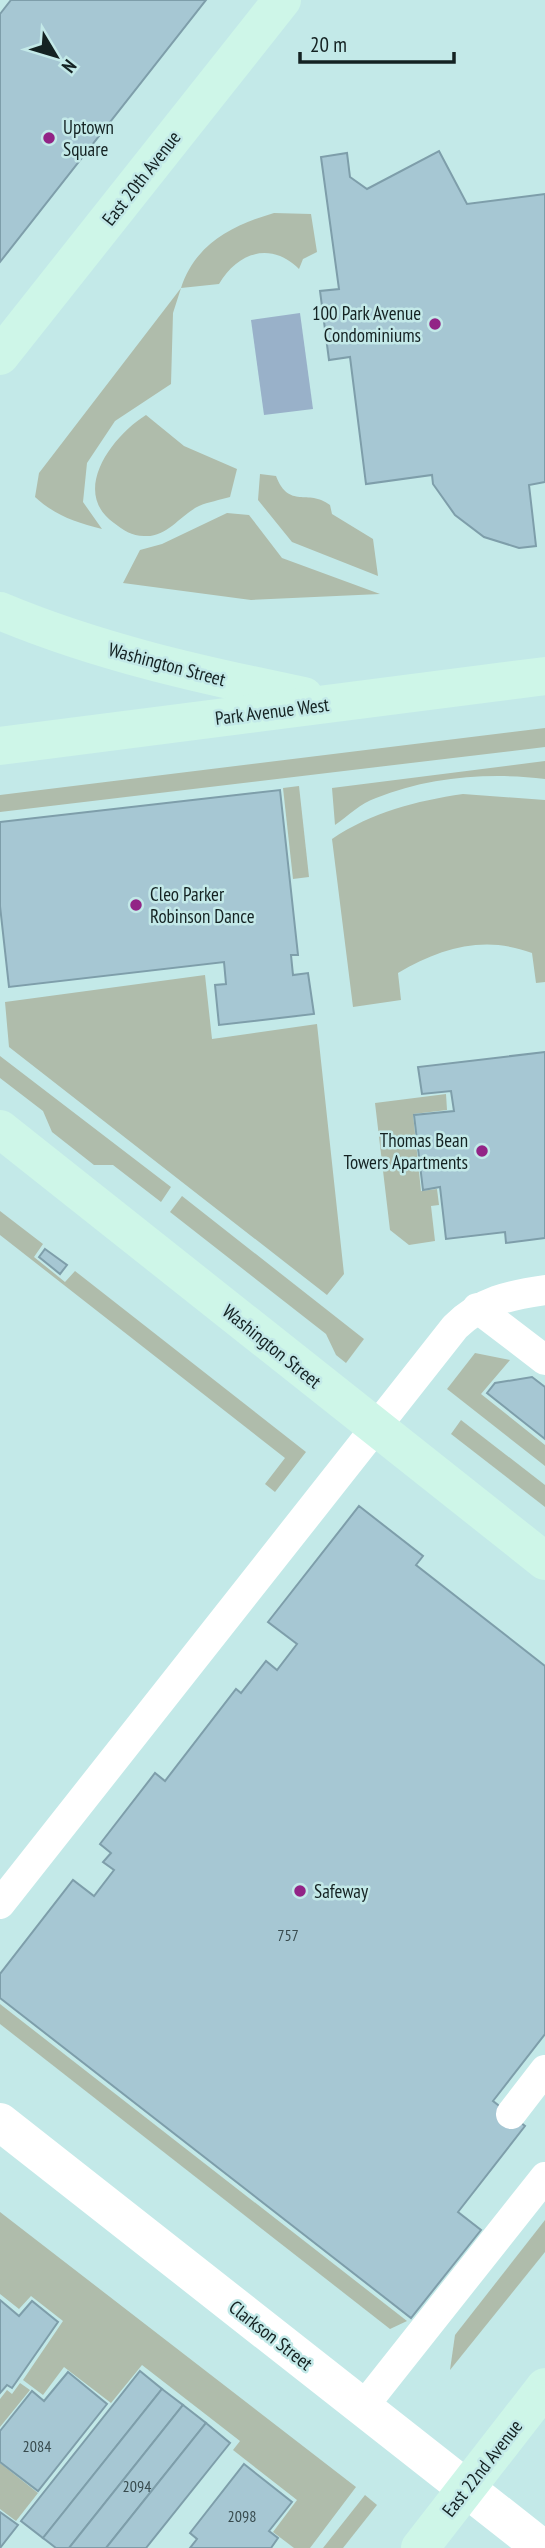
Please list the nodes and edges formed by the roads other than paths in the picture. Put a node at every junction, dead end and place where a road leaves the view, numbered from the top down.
1 (282, 0) edge
2 (0, 356) edge
3 (0, 611) edge
4 (545, 676) edge
5 (337, 702) junction
6 (6, 747) edge
7 (0, 1129) edge
8 (531, 1292) edge
9 (477, 1308) junction
10 (545, 1314) edge
11 (545, 1360) edge
12 (375, 1428) junction
13 (545, 1561) edge
14 (0, 1904) edge
15 (545, 2070) edge
16 (510, 2114) dead end
17 (0, 2122) edge
18 (545, 2178) edge
19 (545, 2387) edge
20 (363, 2407) junction
21 (466, 2488) junction
22 (420, 2548) edge
23 (542, 2548) edge

1 - 2 street, East 20th Avenue
3 - 5 street, Washington Street
4 - 5 street, Park Avenue West
5 - 6 street, Park Avenue West
7 - 12 street, Washington Street
8 - 9 lane
8 - 10 lane
9 - 11 lane
9 - 12 lane
12 - 13 street, Washington Street
12 - 14 lane
15 - 16 lane
17 - 20 street, Clarkson Street
18 - 20 lane
19 - 21 street, East 22nd Avenue
20 - 21 street, Clarkson Street
21 - 22 street, East 22nd Avenue
21 - 23 street, Clarkson Street

